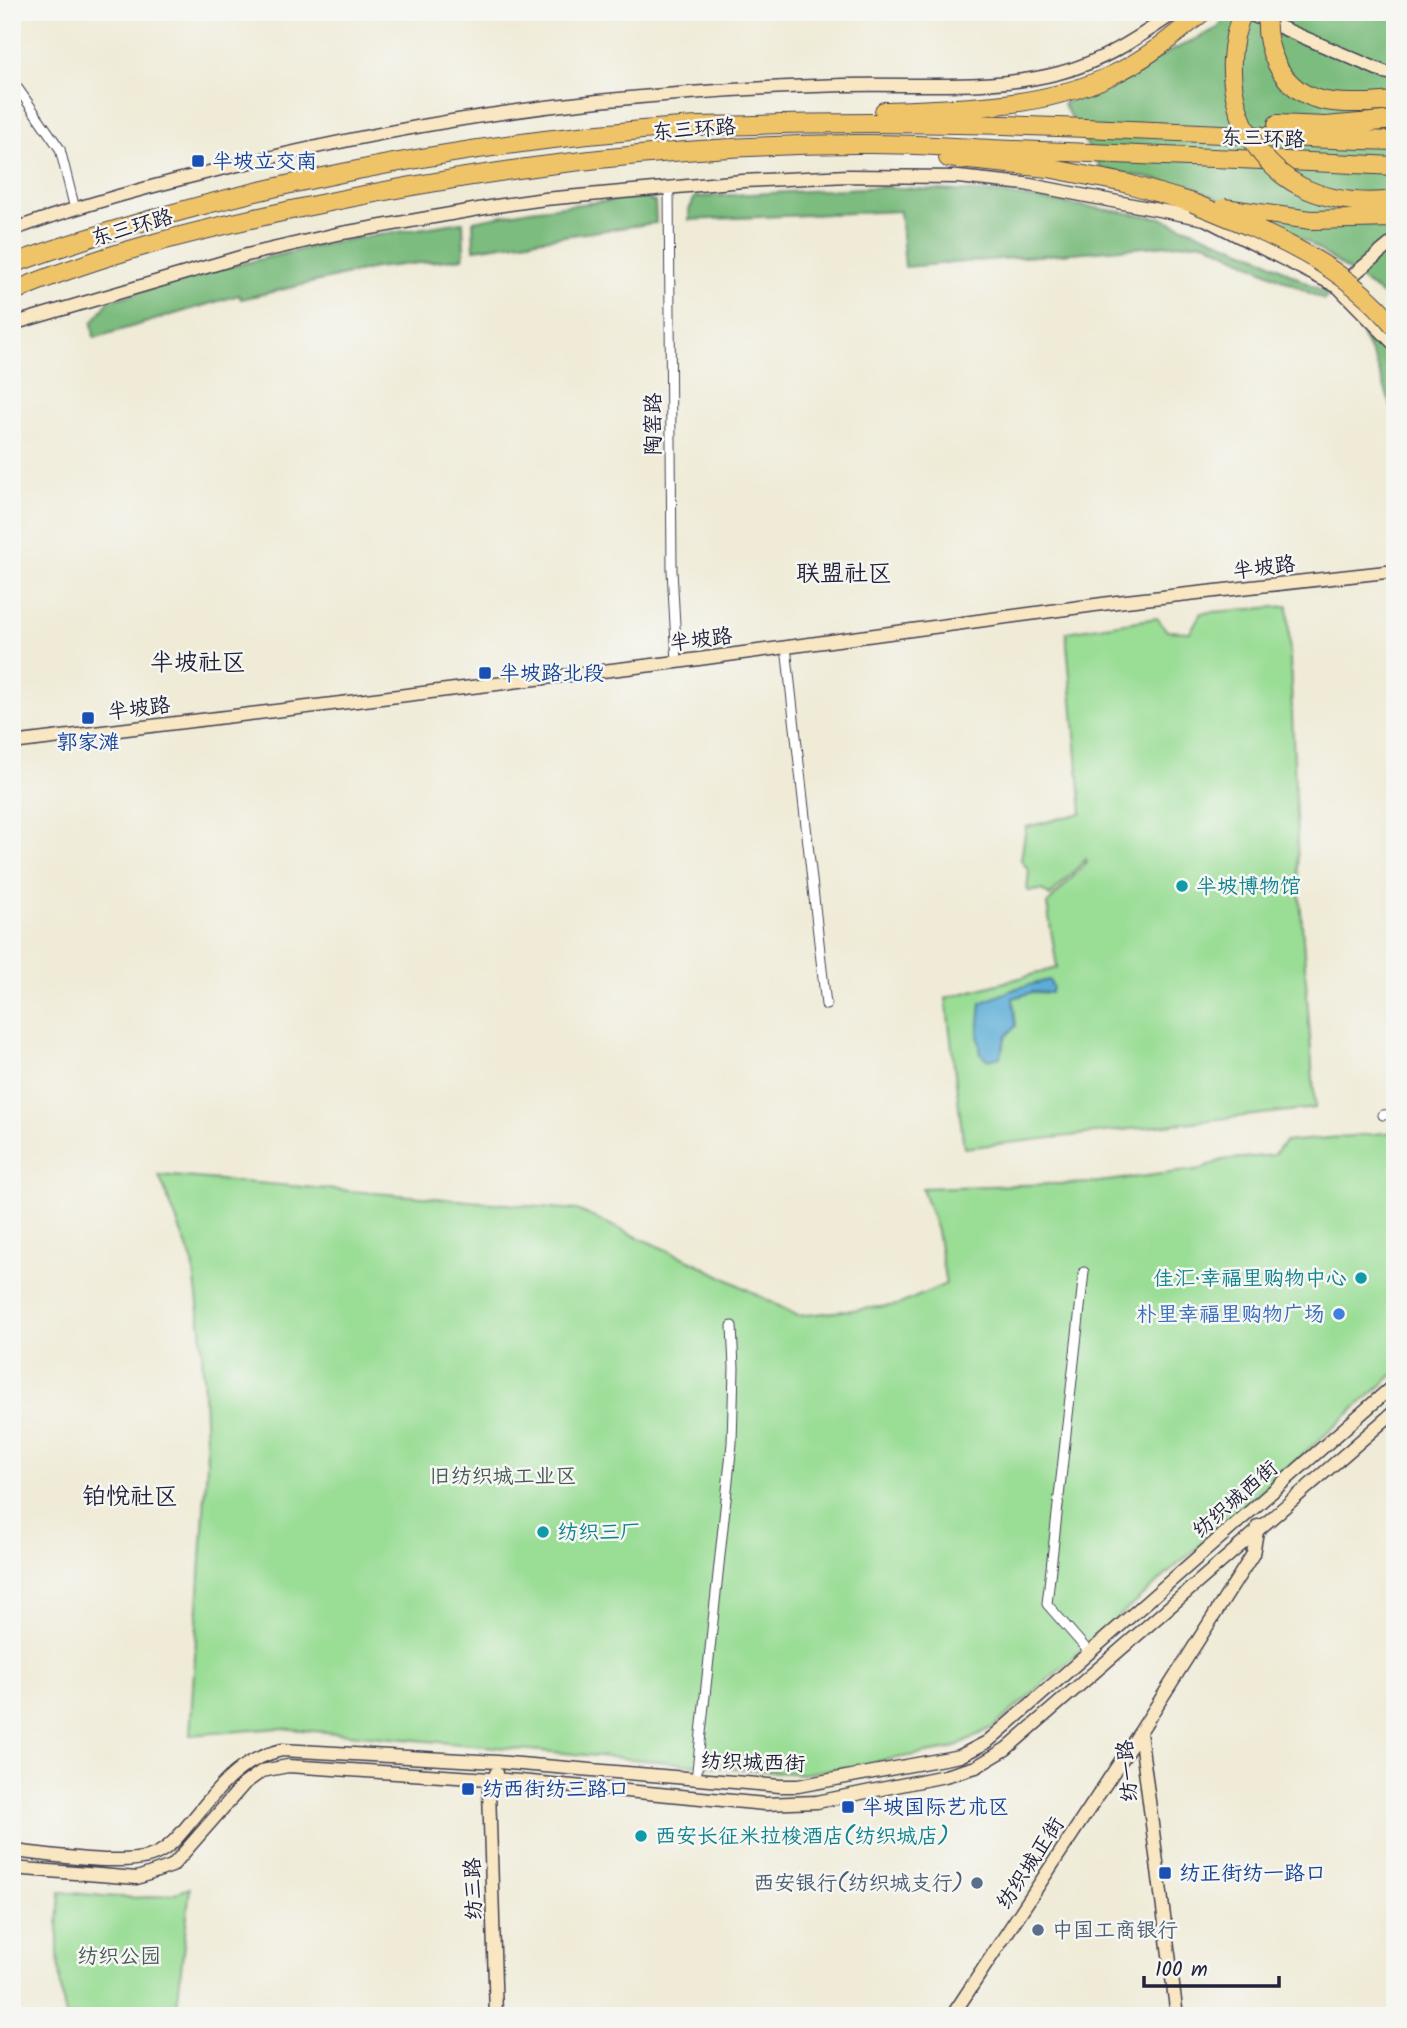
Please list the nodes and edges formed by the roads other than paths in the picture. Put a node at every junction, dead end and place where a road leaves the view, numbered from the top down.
1 (1176, 12) edge
2 (1203, 12) edge
3 (1244, 12) edge
4 (1267, 12) edge
5 (1395, 74) edge
6 (12, 80) edge
7 (1395, 101) edge
8 (1395, 120) edge
9 (683, 127) junction
10 (1328, 132) junction
11 (1395, 141) edge
12 (858, 144) junction
13 (1395, 166) edge
14 (670, 187) junction
15 (1395, 201) edge
16 (1193, 203) junction
17 (75, 209) junction
18 (1395, 218) edge
19 (12, 230) edge
20 (1395, 240) edge
21 (12, 264) edge
22 (1338, 287) junction
23 (12, 292) edge
24 (12, 324) edge
25 (1395, 327) edge
26 (1395, 345) edge
27 (1395, 571) edge
28 (786, 647) junction
29 (677, 662) junction
30 (12, 743) edge
31 (826, 1004) dead end
32 (1395, 1114) edge
33 (1383, 1115) dead end
34 (1084, 1272) dead end
35 (732, 1326) dead end
36 (1395, 1384) edge
37 (1395, 1411) edge
38 (1249, 1515) junction
39 (1259, 1528) junction
40 (1089, 1652) junction
41 (1140, 1732) junction
42 (497, 1762) junction
43 (495, 1780) junction
44 (696, 1780) junction
45 (12, 1852) edge
46 (12, 1868) edge
47 (496, 2016) edge
48 (952, 2016) edge
49 (1177, 2016) edge

1 - 17 main road
2 - 9 highway
3 - 5 main road
3 - 15 highway, bridge
4 - 7 highway, bridge
6 - 17 street
8 - 10 highway, bridge
9 - 10 highway, 东三环路
9 - 21 highway, 东三环路
10 - 11 highway, 东三环路, bridge
12 - 13 highway, 东三环路, bridge
12 - 16 highway
12 - 23 highway, 东三环路
14 - 22 main road
14 - 24 main road
14 - 29 street, 陶窑路
16 - 18 highway, bridge
16 - 25 highway, bridge
17 - 19 main road
20 - 22 main road
22 - 26 main road
27 - 28 main road, 半坡路
28 - 29 main road, 半坡路
28 - 31 street
29 - 30 main road, 半坡路
32 - 33 street
34 - 40 street
35 - 44 street
36 - 38 main road, 纺织城西街
37 - 39 main road, 纺织城西街
38 - 39 main road
38 - 40 main road, 纺织城西街
39 - 41 main road, 纺一路
39 - 43 main road, 纺织城西街
40 - 44 main road, 纺织城西街
41 - 48 main road, 纺织城正街
41 - 49 main road, 纺一路
42 - 43 main road, 纺三路
42 - 44 main road, 纺织城西街
42 - 45 main road, 纺织城西街
43 - 46 main road, 纺织城西街
43 - 47 main road, 纺三路

